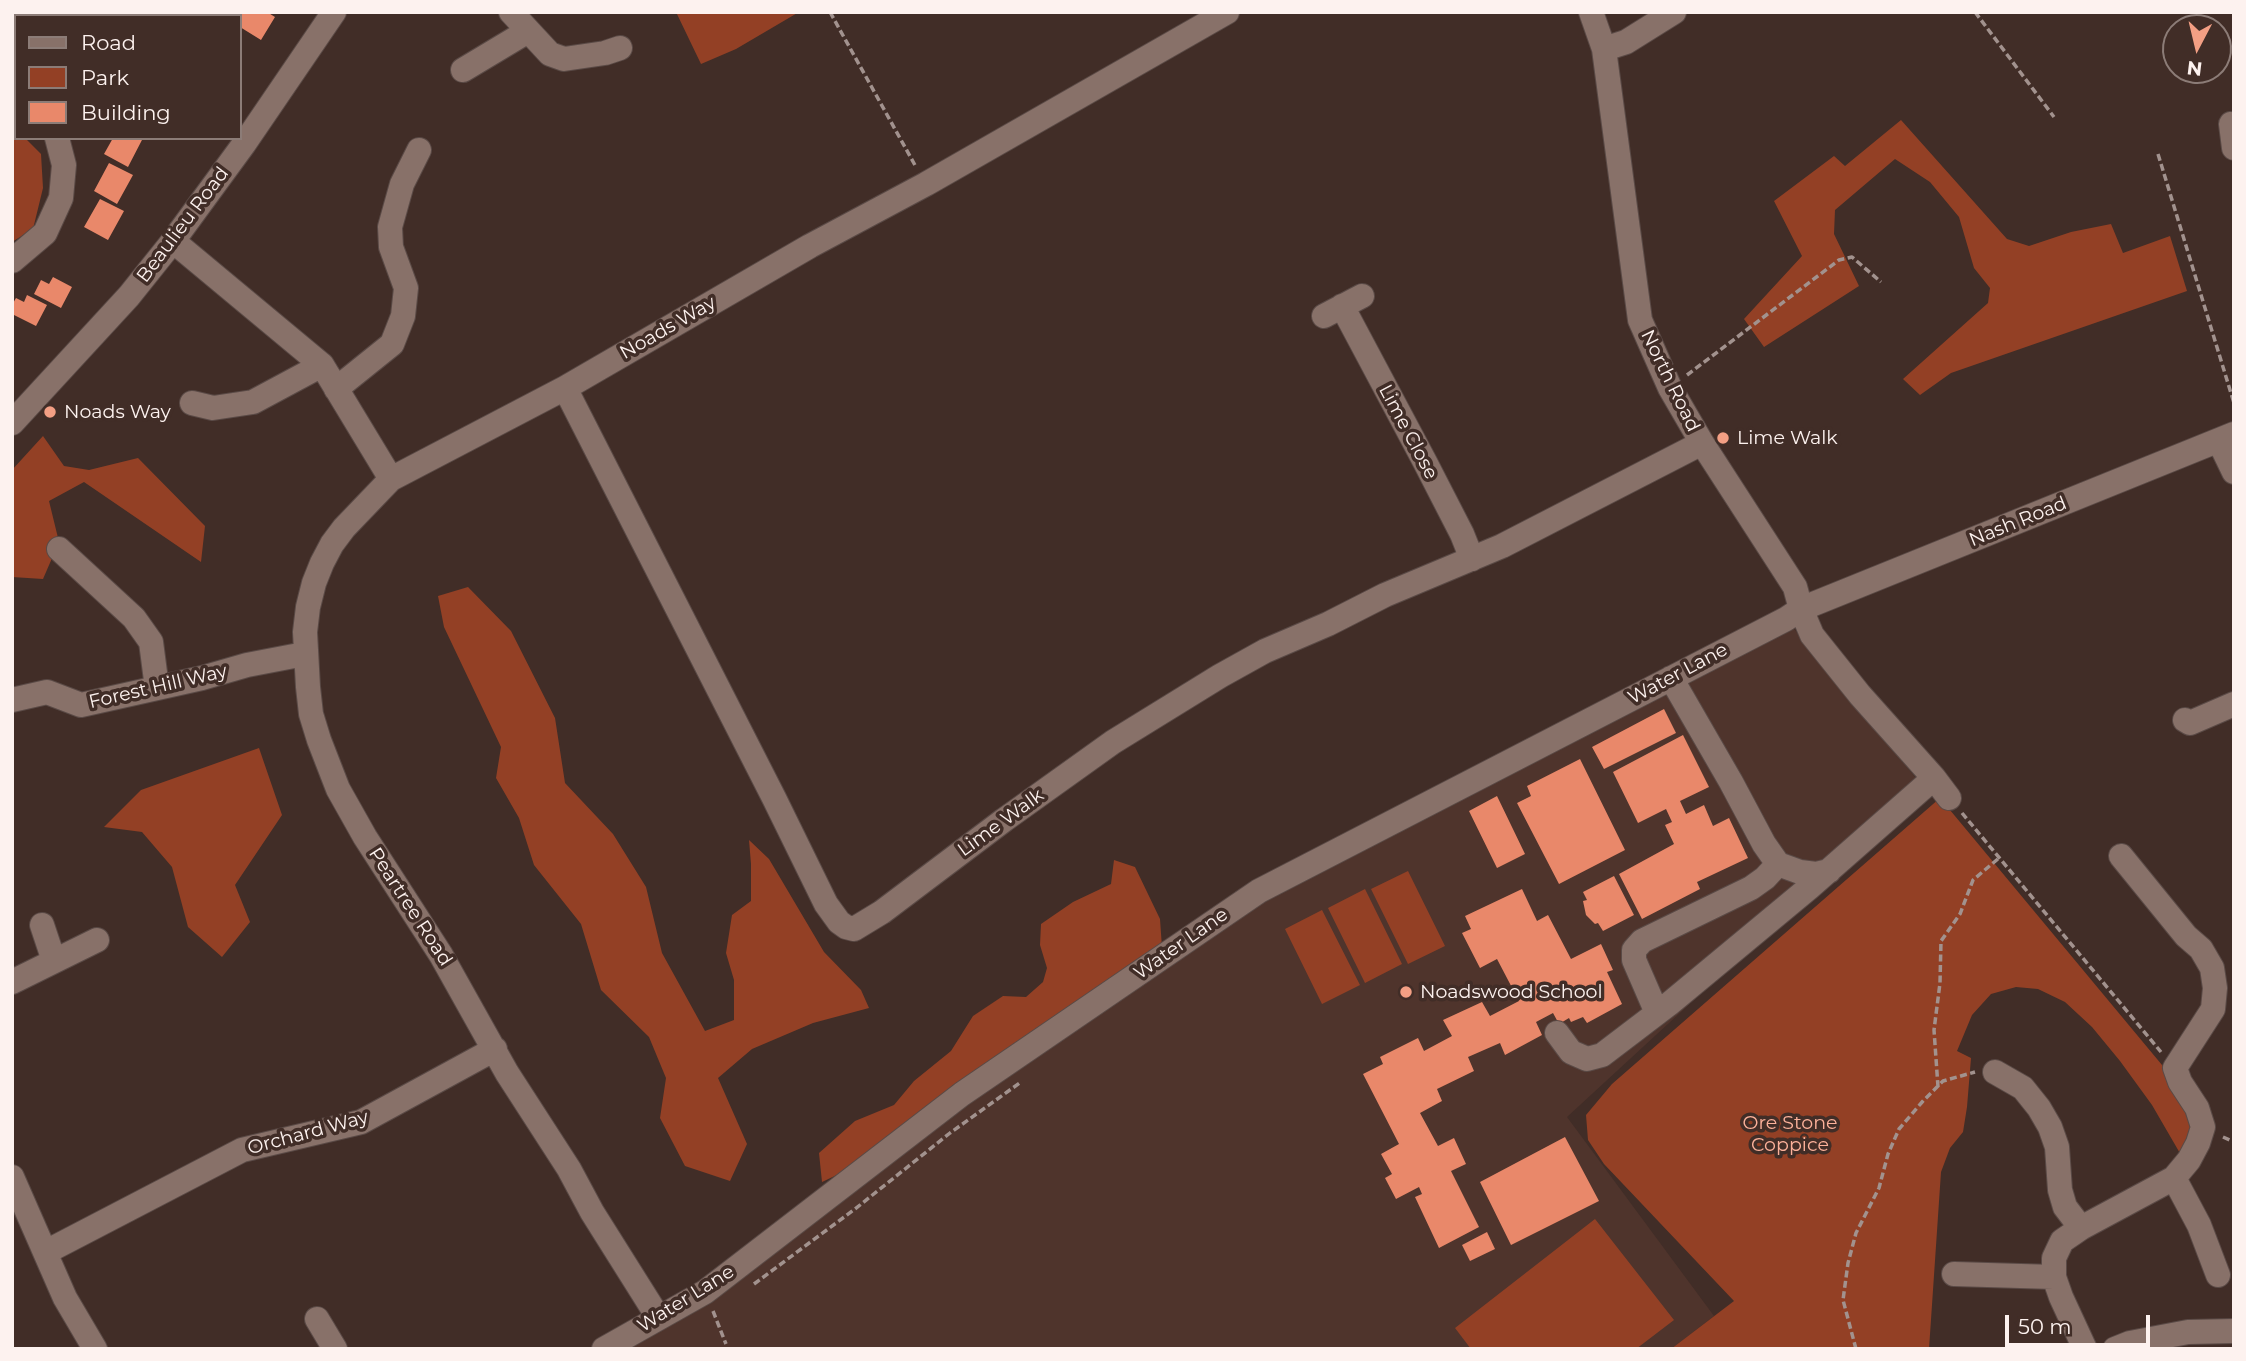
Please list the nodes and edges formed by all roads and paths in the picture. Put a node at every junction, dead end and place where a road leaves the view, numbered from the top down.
1 (334, 12) edge
2 (511, 12) edge
3 (830, 12) edge
4 (1227, 12) edge
5 (1591, 12) edge
6 (1674, 12) edge
7 (1975, 12) edge
8 (528, 31) junction
9 (620, 48) dead end
10 (1604, 48) junction
11 (463, 70) dead end
12 (2054, 117) dead end
13 (58, 140) edge
14 (419, 150) dead end
15 (2158, 154) dead end
16 (926, 184) junction
17 (173, 241) junction
18 (12, 261) edge
19 (1881, 282) dead end
20 (1343, 306) dead end
21 (322, 365) junction
22 (565, 387) junction
23 (336, 388) junction
24 (1670, 388) junction
25 (192, 403) dead end
26 (2234, 403) edge
27 (12, 423) edge
28 (2226, 438) edge
29 (1702, 443) junction
30 (2234, 472) edge
31 (391, 479) junction
32 (59, 549) dead end
33 (1472, 559) junction
34 (1801, 609) junction
35 (306, 655) junction
36 (1671, 678) junction
37 (157, 688) junction
38 (12, 700) edge
39 (2234, 704) edge
40 (2185, 720) dead end
41 (1934, 778) junction
42 (1949, 798) joint
43 (2121, 856) dead end
44 (1999, 858) junction
45 (1778, 864) junction
46 (1829, 871) junction
47 (42, 925) dead end
48 (97, 940) dead end
49 (54, 961) junction
50 (12, 982) edge
51 (1657, 1013) junction
52 (1557, 1033) dead end
53 (495, 1049) junction
54 (2175, 1068) junction
55 (1995, 1072) joint
56 (1029, 1076) dead end
57 (1938, 1087) junction
58 (12, 1177) edge
59 (2174, 1178) junction
60 (2081, 1228) junction
61 (46, 1252) junction
62 (1954, 1274) dead end
63 (2218, 1275) dead end
64 (2054, 1277) junction
65 (746, 1290) dead end
66 (705, 1292) junction
67 (658, 1317) junction
68 (317, 1320) dead end
69 (2234, 1331) edge
70 (726, 1344) dead end
71 (95, 1349) edge
72 (335, 1349) edge
73 (604, 1349) edge
74 (1856, 1349) edge
75 (2085, 1349) edge
76 (2115, 1349) edge

1 - 17 street, Beaulieu Road
2 - 8 street
3 - 16 path
4 - 16 street, Noads Way
5 - 10 street, North Road
6 - 10 street
7 - 12 path
8 - 9 street
8 - 11 street
10 - 24 street, North Road
13 - 18 street
14 - 23 street
15 - 26 path
16 - 22 street, Noads Way
17 - 21 street
17 - 27 street, Beaulieu Road
19 - 24 path
20 - 33 street, Lime Close
21 - 23 street
21 - 25 street
22 - 31 street, Noads Way
22 - 33 street, Lime Walk
23 - 31 street
24 - 29 street, North Road
28 - 30 street
28 - 34 street, Nash Road
29 - 33 street, Lime Walk
29 - 34 street, North Road
31 - 35 street, Peartree Road
32 - 37 street
34 - 36 street, Water Lane
34 - 41 street, North Road
35 - 37 street, Forest Hill Way
35 - 53 street, Peartree Road
36 - 45 street
36 - 66 street, Water Lane
37 - 38 street, Forest Hill Way
39 - 40 street
41 - 42 street, North Road
41 - 46 street
42 - 44 path
43 - 54 street
44 - 54 path
44 - 57 path
45 - 46 street
45 - 51 street
46 - 51 street
47 - 49 street
48 - 49 street
49 - 50 street
51 - 52 street
53 - 61 street, Orchard Way
53 - 67 street, Peartree Road
54 - 59 street
55 - 57 path
55 - 60 street
56 - 65 path
57 - 74 path
58 - 61 street
59 - 60 street
59 - 63 street
60 - 64 street
61 - 71 street
62 - 64 street
64 - 75 street
66 - 67 street, Water Lane
66 - 70 path
67 - 73 street, Water Lane
68 - 72 street
69 - 76 street

